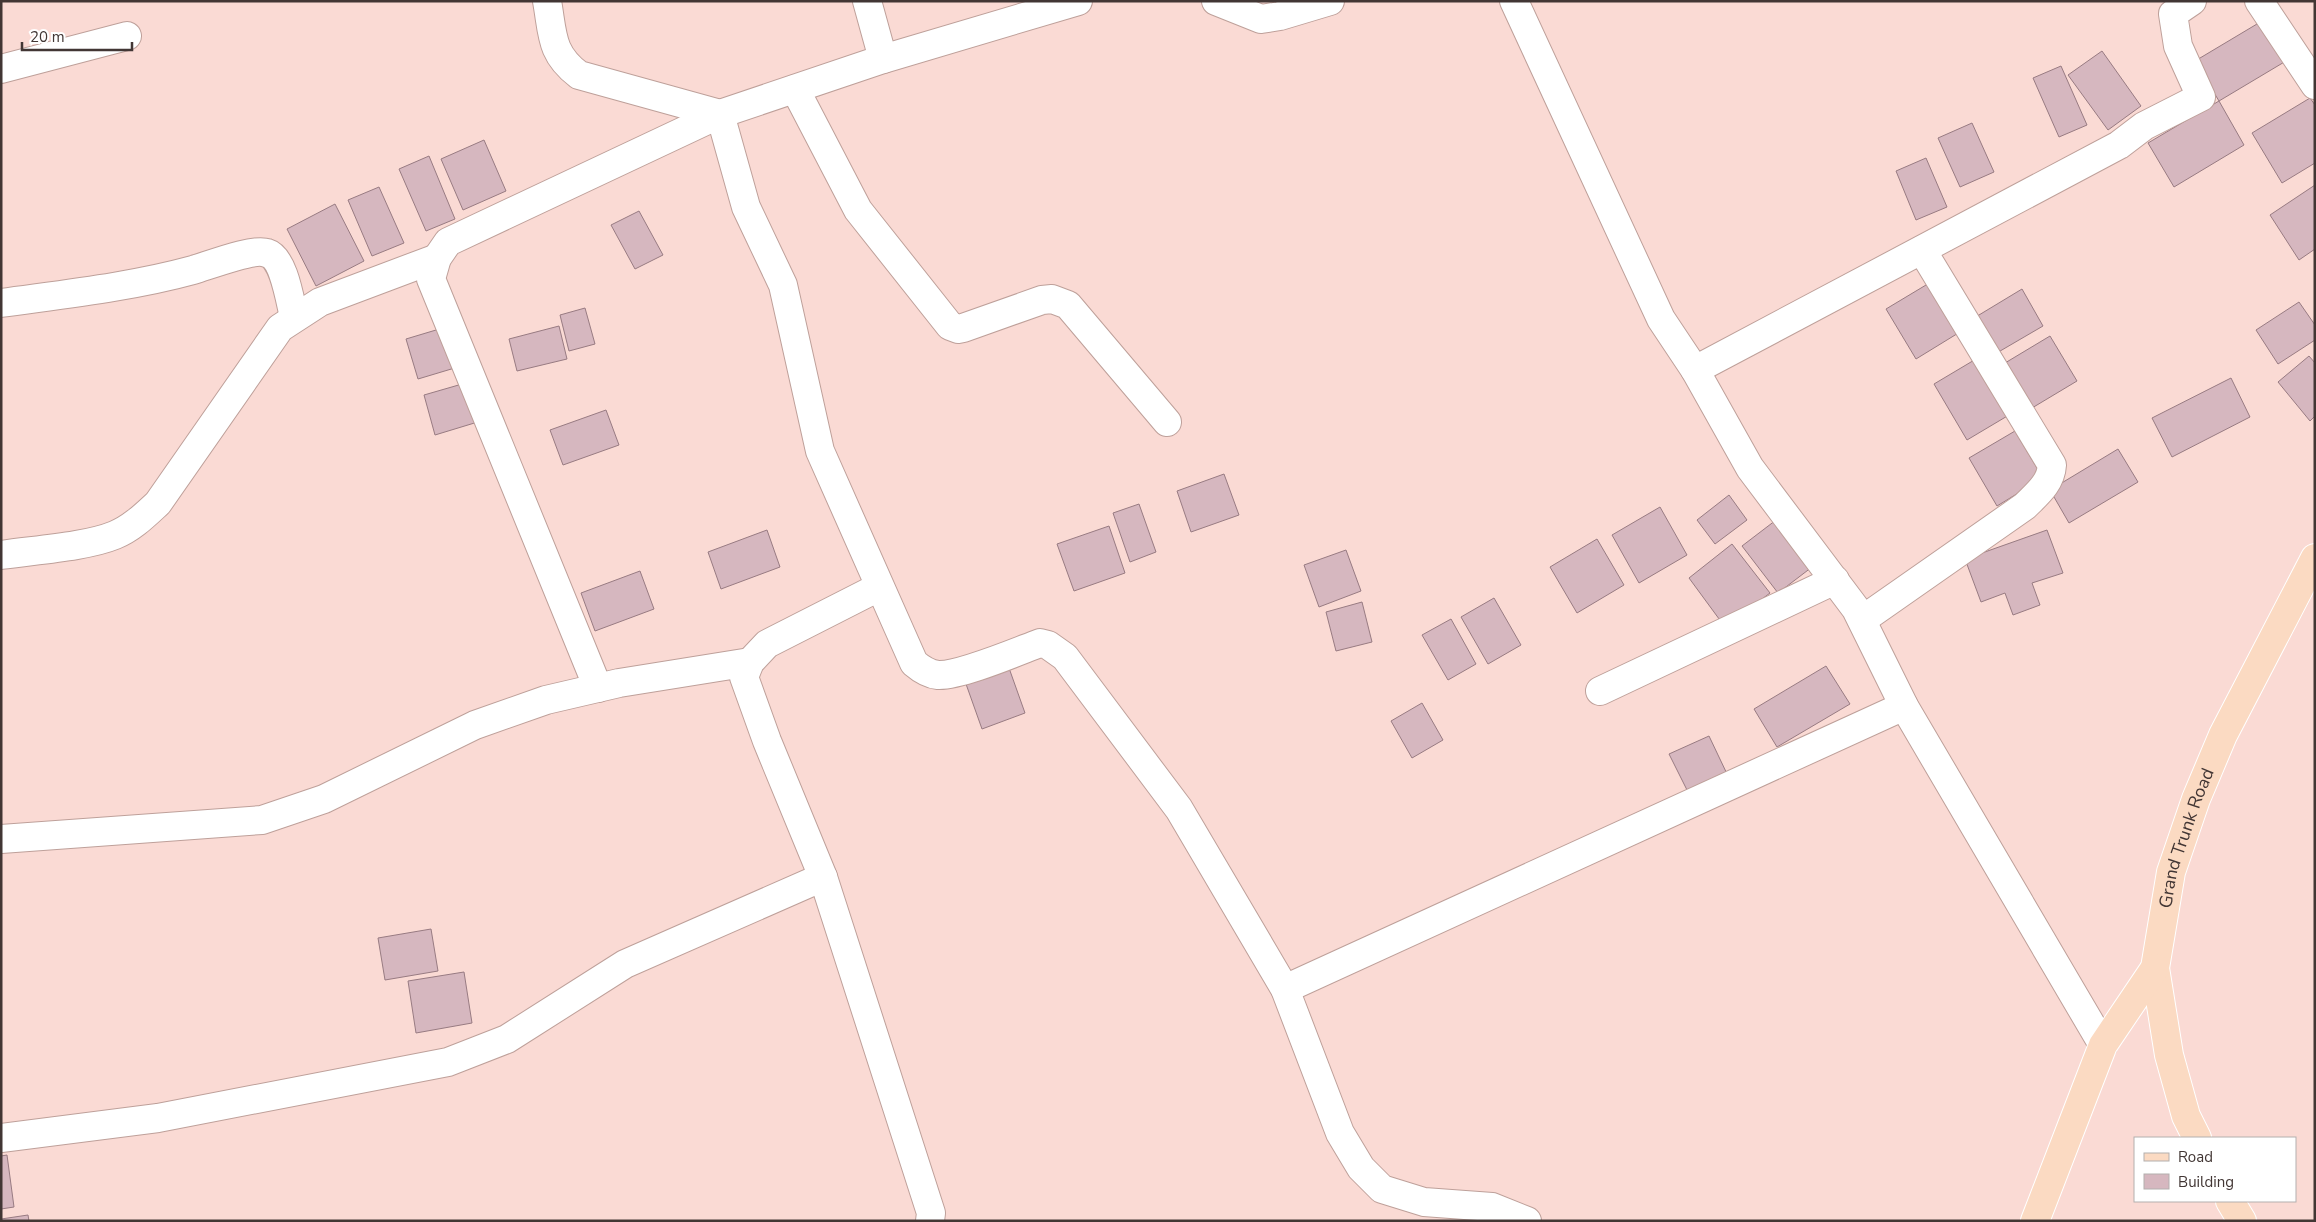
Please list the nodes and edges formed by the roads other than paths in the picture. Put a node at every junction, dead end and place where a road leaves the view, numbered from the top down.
1 (547, 1) edge
2 (867, 1) edge
3 (1078, 1) edge
4 (1216, 1) edge
5 (1330, 1) edge
6 (1514, 1) edge
7 (2192, 1) edge
8 (2259, 1) edge
9 (127, 36) dead end
10 (883, 59) junction
11 (1, 69) edge
12 (2315, 85) edge
13 (795, 89) junction
14 (720, 114) junction
15 (1922, 250) junction
16 (437, 258) junction
17 (1, 303) edge
18 (294, 317) junction
19 (1695, 370) junction
20 (1167, 422) dead end
21 (1, 555) edge
22 (2315, 558) edge
23 (1834, 580) junction
24 (879, 587) junction
25 (1862, 620) junction
26 (750, 662) junction
27 (598, 688) junction
28 (1600, 691) dead end
29 (1904, 706) junction
30 (1, 839) edge
31 (822, 877) junction
32 (2155, 968) junction
33 (1285, 989) junction
34 (2103, 1045) junction
35 (2196, 1137) edge
36 (1, 1138) edge
37 (2231, 1202) edge
38 (930, 1221) edge
39 (1527, 1221) edge
40 (2035, 1221) edge
41 (2242, 1221) edge

1 - 14 street
2 - 10 street
3 - 10 street
4 - 5 street
6 - 19 street
7 - 15 street
8 - 12 street
9 - 11 street
10 - 13 street
13 - 14 street
13 - 20 street
14 - 16 street
14 - 24 street
15 - 19 street
15 - 25 street
16 - 18 street
16 - 27 street
17 - 18 street
18 - 21 street
19 - 23 street
22 - 32 main road, Grand Trunk Road
23 - 25 street
23 - 28 street
24 - 26 street
24 - 33 street
25 - 29 street
26 - 27 street
26 - 31 street
27 - 30 street
29 - 33 street
29 - 34 street
31 - 36 street
31 - 38 street
32 - 34 main road
32 - 35 main road, Grand Trunk Road
33 - 39 street
34 - 40 main road
37 - 41 main road

